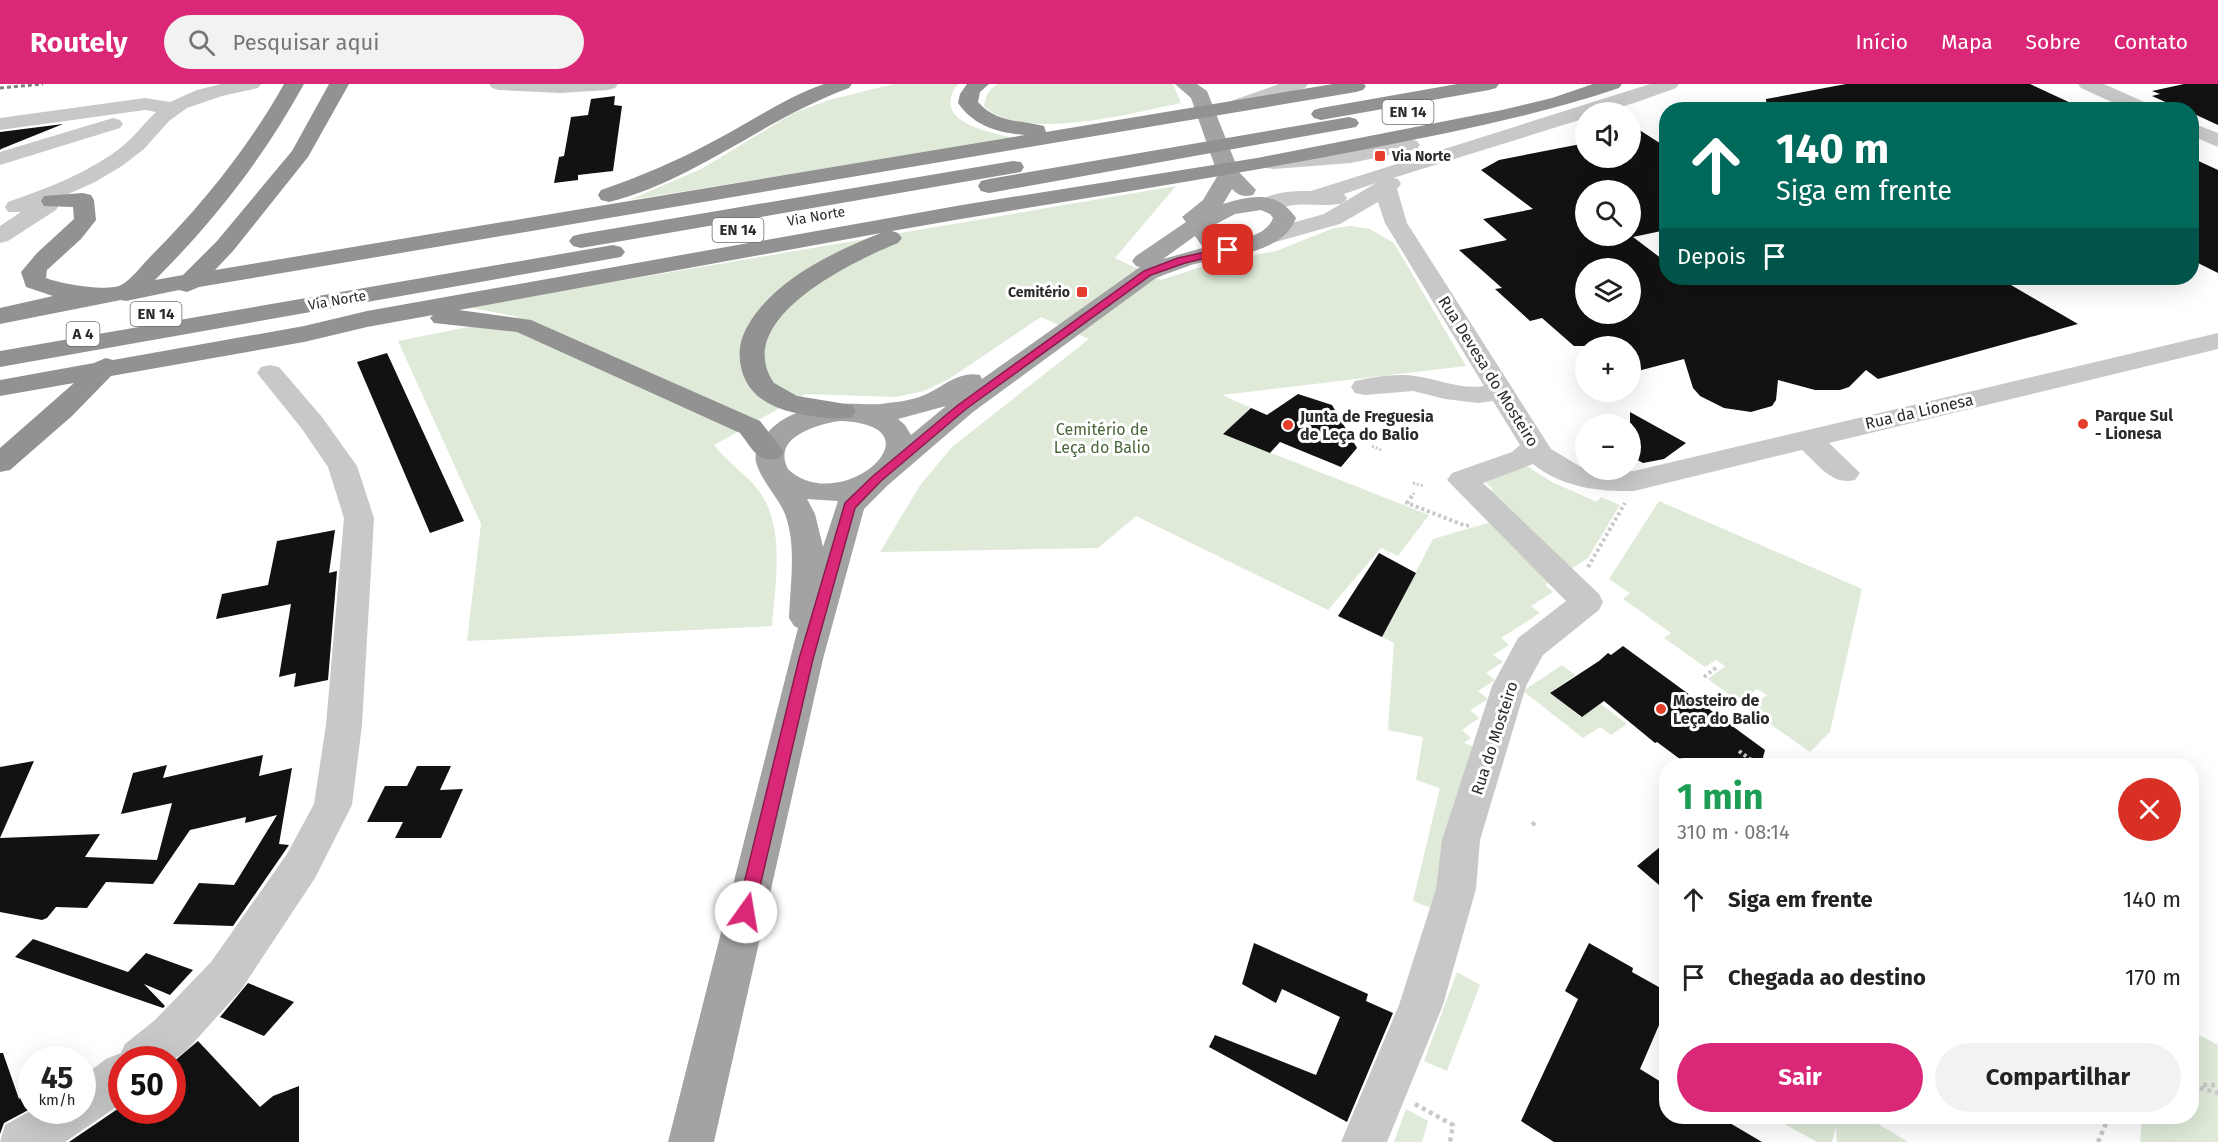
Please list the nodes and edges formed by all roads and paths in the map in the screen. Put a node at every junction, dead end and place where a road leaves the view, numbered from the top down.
1 (251, 84) edge
2 (339, 84) edge
3 (499, 84) edge
4 (608, 84) edge
5 (842, 84) edge
6 (979, 84) edge
7 (1297, 84) edge
8 (1304, 84) edge
9 (1368, 84) edge
10 (1560, 84) edge
11 (1612, 84) edge
12 (1669, 84) edge
13 (2088, 84) edge
14 (293, 86) edge
15 (1196, 88) edge
16 (1495, 89) edge
17 (1529, 99) junction
18 (2128, 102) edge
19 (1238, 105) junction
20 (168, 112) junction
21 (1161, 117) junction
22 (0, 124) edge
23 (2199, 132) edge
24 (2217, 140) edge
25 (1167, 148) junction
26 (1459, 151) junction
27 (0, 159) edge
28 (1257, 164) joint
29 (1227, 178) junction
30 (1385, 187) junction
31 (85, 189) junction
32 (1314, 197) junction
33 (1049, 199) junction
34 (52, 201) junction
35 (1264, 204) junction
36 (8, 209) edge
37 (1211, 217) junction
38 (535, 222) junction
39 (1382, 224) junction
40 (0, 236) edge
41 (1272, 236) junction
42 (1243, 246) junction
43 (1102, 287) junction
44 (116, 294) junction
45 (0, 316) edge
46 (304, 334) junction
47 (0, 340) edge
48 (2218, 341) edge
49 (0, 359) edge
50 (270, 373) dead end
51 (1365, 387) dead end
52 (0, 388) edge
53 (1502, 391) junction
54 (854, 412) junction
55 (0, 413) edge
56 (1806, 438) junction
57 (1372, 446) dead end
58 (1536, 447) junction
59 (1381, 450) dead end
60 (770, 452) junction
61 (0, 463) edge
62 (885, 471) junction
63 (1845, 473) dead end
64 (782, 481) junction
65 (1621, 482) junction
66 (1413, 483) dead end
67 (1424, 486) dead end
68 (1414, 493) dead end
69 (1499, 516) junction
70 (1570, 585) junction
71 (806, 659) junction
72 (1717, 667) dead end
73 (1704, 677) dead end
74 (1757, 696) dead end
75 (1745, 706) dead end
76 (1739, 751) dead end
77 (1749, 758) edge
78 (1538, 820) dead end
79 (1532, 825) dead end
80 (157, 1046) edge
81 (2199, 1085) edge
82 (2218, 1085) edge
83 (2199, 1087) edge
84 (1386, 1088) junction
85 (2218, 1093) edge
86 (51, 1124) edge
87 (2106, 1124) edge
88 (22, 1142) edge
89 (691, 1142) edge
90 (1364, 1142) edge
91 (1450, 1142) edge
92 (2098, 1142) edge

1 - 20 street
2 - 61 highway, A 4
3 - 4 street
5 - 38 highway
6 - 21 highway
7 - 8 street
7 - 19 street
9 - 19 highway
10 - 17 highway
11 - 17 highway
12 - 26 street
13 - 18 street
14 - 55 highway, A 4
15 - 29 main road
16 - 25 highway, Via Norte / EN 14
17 - 28 street
19 - 21 highway
20 - 22 street
20 - 27 street
20 - 31 street
21 - 38 highway
23 - 24 street
25 - 47 highway, Via Norte / EN 14
25 - 49 highway, Via Norte / EN 14
26 - 30 street
26 - 32 street
28 - 33 highway
29 - 35 main road
29 - 37 main road
29 - 43 main road
30 - 39 street, Rua Devesa do Mosteiro
30 - 39 street
31 - 34 highway
31 - 36 street
31 - 44 highway
32 - 35 street
32 - 39 street
33 - 46 highway
33 - 54 highway
34 - 36 street
34 - 40 street
35 - 37 main road
35 - 41 main road
37 - 42 main road
37 - 43 main road
38 - 44 highway
39 - 41 street
39 - 53 street, Rua Devesa do Mosteiro
41 - 42 main road
42 - 62 main road
43 - 54 main road
44 - 45 highway
46 - 52 highway
46 - 60 highway
48 - 56 street, Rua da Lionesa
50 - 80 street
51 - 53 street
53 - 58 street, Rua Devesa do Mosteiro
54 - 60 main road
54 - 62 main road
56 - 63 street
56 - 65 street, Rua da Lionesa
57 - 59 path
58 - 65 street, Rua Devesa do Mosteiro
58 - 69 street, Rua do Mosteiro
60 - 64 main road
62 - 64 main road
62 - 71 main road
64 - 71 main road
65 - 70 path
66 - 67 path
68 - 69 path
69 - 70 street, Rua do Mosteiro
70 - 84 street, Rua do Mosteiro
71 - 89 main road
72 - 73 path
74 - 75 path
76 - 77 path
78 - 79 path
81 - 82 path
83 - 85 path
84 - 90 street, Rua do Mosteiro
84 - 91 path
86 - 88 street
87 - 92 path

